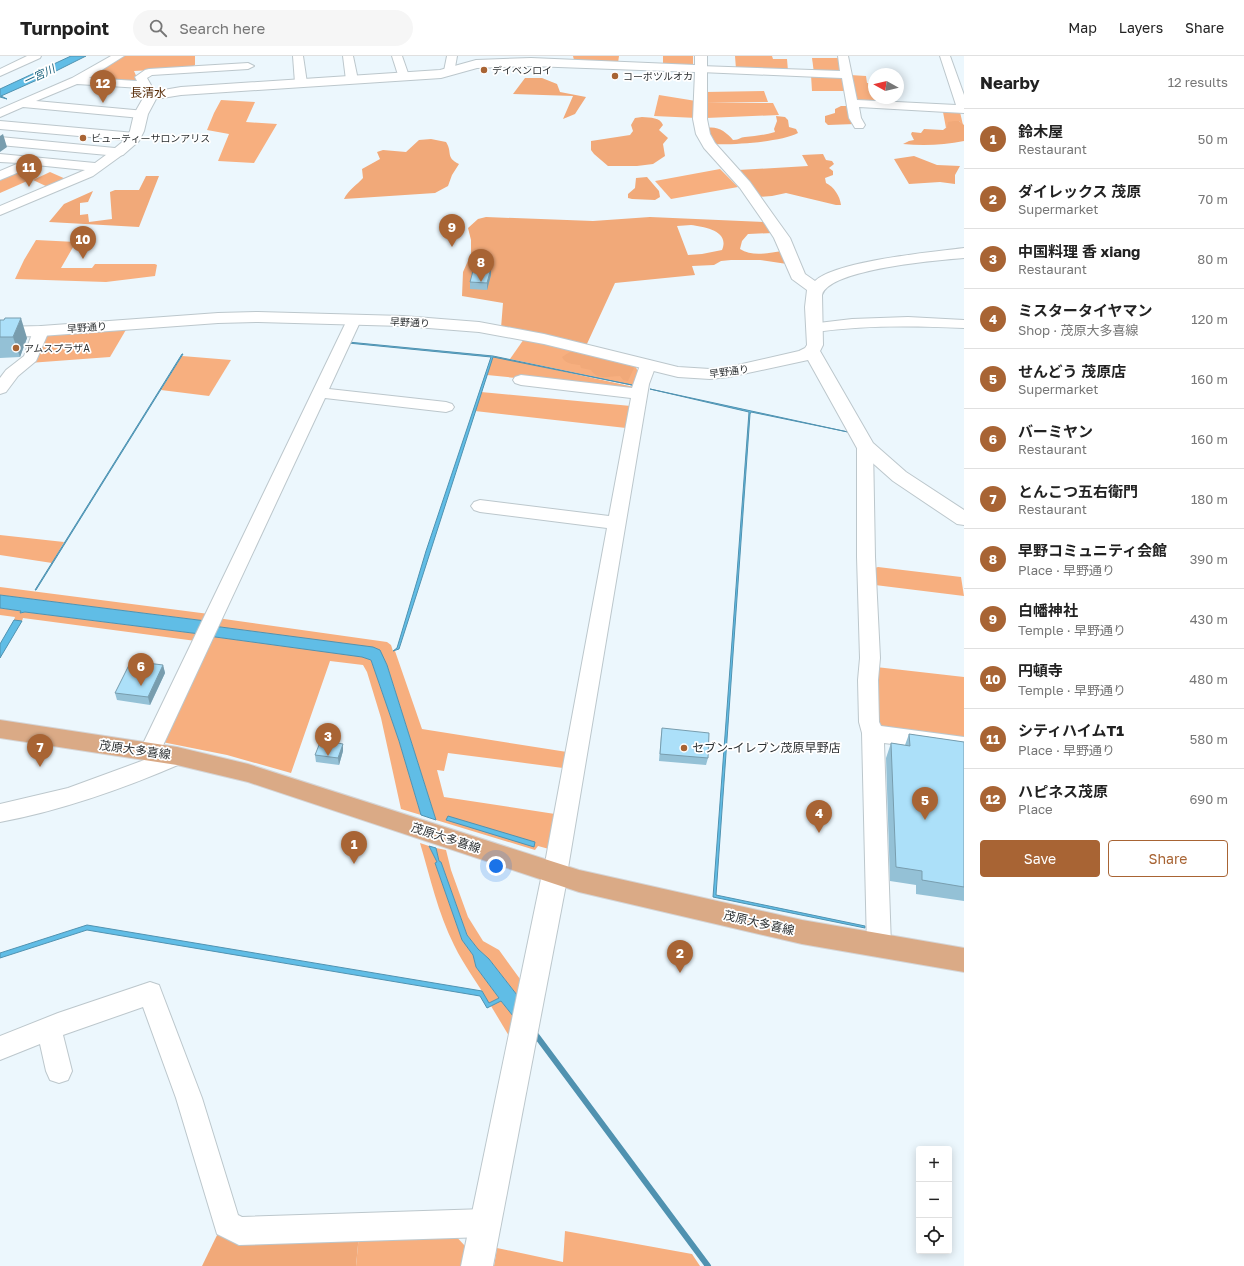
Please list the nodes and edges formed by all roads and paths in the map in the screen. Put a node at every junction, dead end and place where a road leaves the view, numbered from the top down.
1 (36, 56) edge
2 (119, 56) edge
3 (199, 56) edge
4 (298, 56) edge
5 (348, 56) edge
6 (397, 56) edge
7 (452, 56) edge
8 (843, 56) edge
9 (945, 56) edge
10 (248, 61) edge
11 (700, 62) edge
12 (0, 65) edge
13 (14, 67) junction
14 (199, 69) junction
15 (450, 71) junction
16 (0, 73) edge
17 (402, 76) junction
18 (846, 76) junction
19 (76, 80) junction
20 (352, 80) junction
21 (301, 83) junction
22 (249, 86) junction
23 (148, 91) junction
24 (852, 103) junction
25 (23, 104) junction
26 (963, 109) edge
27 (0, 113) edge
28 (140, 114) junction
29 (0, 124) edge
30 (859, 125) dead end
31 (134, 137) junction
32 (0, 141) edge
33 (118, 152) junction
34 (0, 158) edge
35 (34, 161) junction
36 (98, 166) junction
37 (0, 176) edge
38 (0, 211) edge
39 (964, 253) edge
40 (815, 289) junction
41 (354, 320) junction
42 (964, 324) edge
43 (815, 327) junction
44 (41, 331) junction
45 (0, 332) edge
46 (812, 351) junction
47 (648, 365) junction
48 (521, 380) dead end
49 (0, 389) edge
50 (320, 393) junction
51 (640, 394) junction
52 (446, 407) dead end
53 (865, 446) junction
54 (480, 506) dead end
55 (964, 519) edge
56 (617, 522) junction
57 (0, 729) edge
58 (873, 733) junction
59 (964, 746) edge
60 (150, 752) junction
61 (177, 756) junction
62 (0, 813) edge
63 (555, 874) junction
64 (879, 946) junction
65 (964, 960) edge
66 (49, 1029) junction
67 (0, 1048) edge
68 (58, 1071) dead end
69 (485, 1223) junction
70 (477, 1266) edge

1 - 13 street
2 - 19 street
3 - 14 street
4 - 21 street
5 - 20 street
6 - 17 street
7 - 15 street
8 - 18 street
9 - 26 street
10 - 14 street
10 - 22 street
11 - 15 street
11 - 18 street
11 - 40 street
12 - 13 street
13 - 16 street
14 - 23 street
15 - 17 street
17 - 20 street
18 - 24 street
19 - 23 street
19 - 25 street
20 - 21 street
21 - 22 street
22 - 23 street
23 - 28 street
24 - 26 street
24 - 30 street
25 - 27 street
25 - 28 street
28 - 31 street
29 - 31 street
31 - 33 street
32 - 33 street
33 - 36 street
34 - 35 street
35 - 36 street
35 - 37 street
36 - 38 street
39 - 40 street
40 - 43 street
41 - 44 street, 早野通り
41 - 47 street, 早野通り
41 - 50 street
42 - 43 street
43 - 46 street
44 - 45 street, 早野通り
44 - 49 street
46 - 47 street, 早野通り
46 - 53 street
47 - 51 street
48 - 51 street
50 - 52 street
50 - 60 street
51 - 56 street
53 - 55 street
53 - 58 street
54 - 56 street
56 - 63 street
57 - 60 main road, 茂原大多喜線
58 - 59 street
58 - 64 street
60 - 61 main road, 茂原大多喜線
61 - 62 street
61 - 63 main road, 茂原大多喜線
63 - 64 main road, 茂原大多喜線
63 - 69 street
64 - 65 main road, 茂原大多喜線
66 - 67 street
66 - 68 street
66 - 69 street
69 - 70 street

